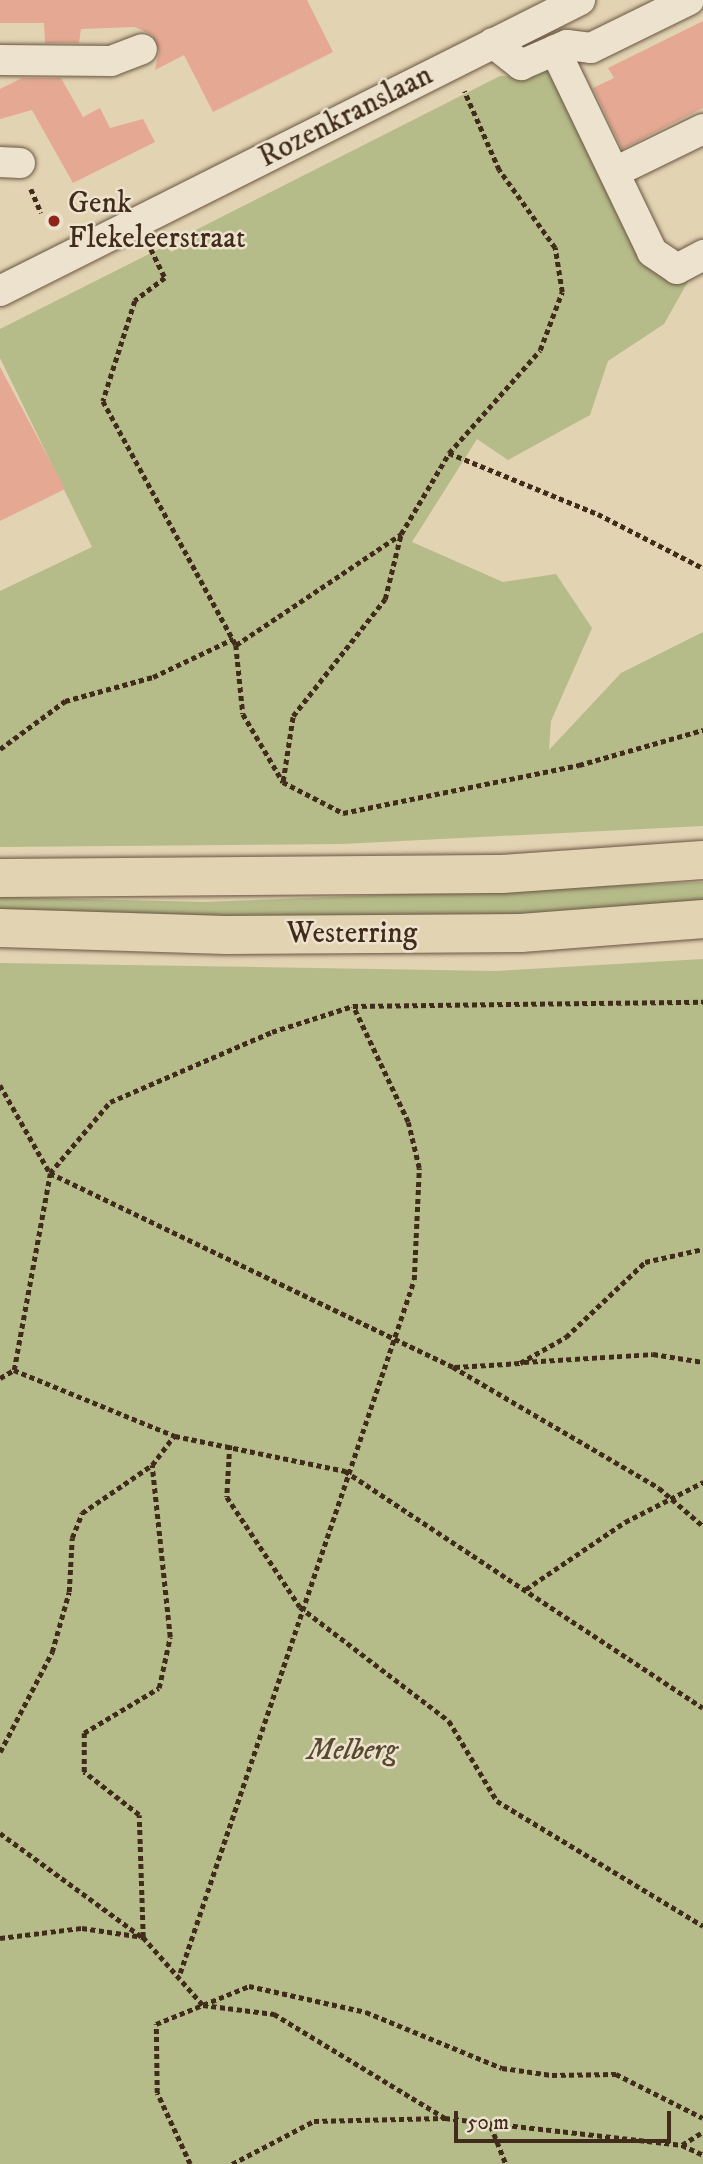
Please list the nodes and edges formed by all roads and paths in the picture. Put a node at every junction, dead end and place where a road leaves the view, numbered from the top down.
1 (580, 0) edge
2 (689, 0) edge
3 (532, 6) edge
4 (493, 44) junction
5 (142, 49) dead end
6 (555, 50) junction
7 (0, 60) edge
8 (475, 84) dead end
9 (464, 90) junction
10 (452, 96) dead end
11 (703, 129) edge
12 (615, 172) junction
13 (162, 244) dead end
14 (151, 249) junction
15 (144, 253) dead end
16 (703, 255) edge
17 (0, 269) edge
18 (0, 291) edge
19 (449, 453) junction
20 (401, 534) junction
21 (703, 568) edge
22 (234, 642) junction
23 (703, 730) edge
24 (0, 750) edge
25 (283, 782) junction
26 (703, 860) edge
27 (0, 878) edge
28 (703, 919) edge
29 (0, 928) edge
30 (703, 1002) edge
31 (353, 1006) junction
32 (0, 1085) edge
33 (50, 1172) junction
34 (703, 1248) edge
35 (394, 1336) junction
36 (703, 1362) edge
37 (520, 1363) junction
38 (453, 1367) junction
39 (14, 1370) junction
40 (0, 1378) edge
41 (175, 1436) junction
42 (230, 1445) junction
43 (152, 1465) junction
44 (345, 1471) junction
45 (703, 1482) edge
46 (674, 1501) junction
47 (703, 1526) edge
48 (526, 1589) junction
49 (300, 1607) junction
50 (703, 1708) edge
51 (0, 1752) edge
52 (0, 1833) edge
53 (703, 1926) edge
54 (143, 1937) junction
55 (0, 1938) edge
56 (180, 1973) junction
57 (203, 2005) junction
58 (444, 2118) junction
59 (703, 2118) edge
60 (491, 2126) junction
61 (703, 2132) edge
62 (681, 2145) junction
63 (703, 2155) edge
64 (190, 2164) edge
65 (232, 2164) edge
66 (506, 2164) edge

1 - 3 street, Rozenkranslaan
2 - 6 street
3 - 4 street, Rozenkranslaan
3 - 17 street, Rozenkranslaan
4 - 6 street
4 - 18 street, Rozenkranslaan
5 - 7 street
6 - 12 street
8 - 9 path
9 - 10 path
9 - 19 path
11 - 12 street
12 - 16 street
13 - 14 path
14 - 15 path
14 - 22 path
19 - 20 path
19 - 21 path
20 - 22 path
20 - 25 path
22 - 24 path
22 - 25 path
23 - 25 path
26 - 27 highway, Westerring
28 - 29 highway, Westerring
30 - 31 path
31 - 33 path
31 - 35 path
32 - 33 path
33 - 35 path
33 - 39 path
34 - 37 path
35 - 38 path
35 - 44 path
36 - 37 path
37 - 38 path
38 - 46 path
39 - 40 path
39 - 41 path
41 - 42 path
41 - 43 path
42 - 44 path
42 - 49 path
43 - 51 path
43 - 54 path
44 - 48 path
44 - 49 path
45 - 46 path
46 - 47 path
46 - 48 path
48 - 50 path
49 - 53 path
49 - 56 path
52 - 54 path
54 - 55 path
54 - 56 path
56 - 57 path
57 - 58 path
57 - 59 path
57 - 64 path
58 - 60 path
58 - 65 path
60 - 62 path
60 - 66 path
61 - 62 path
62 - 63 path

